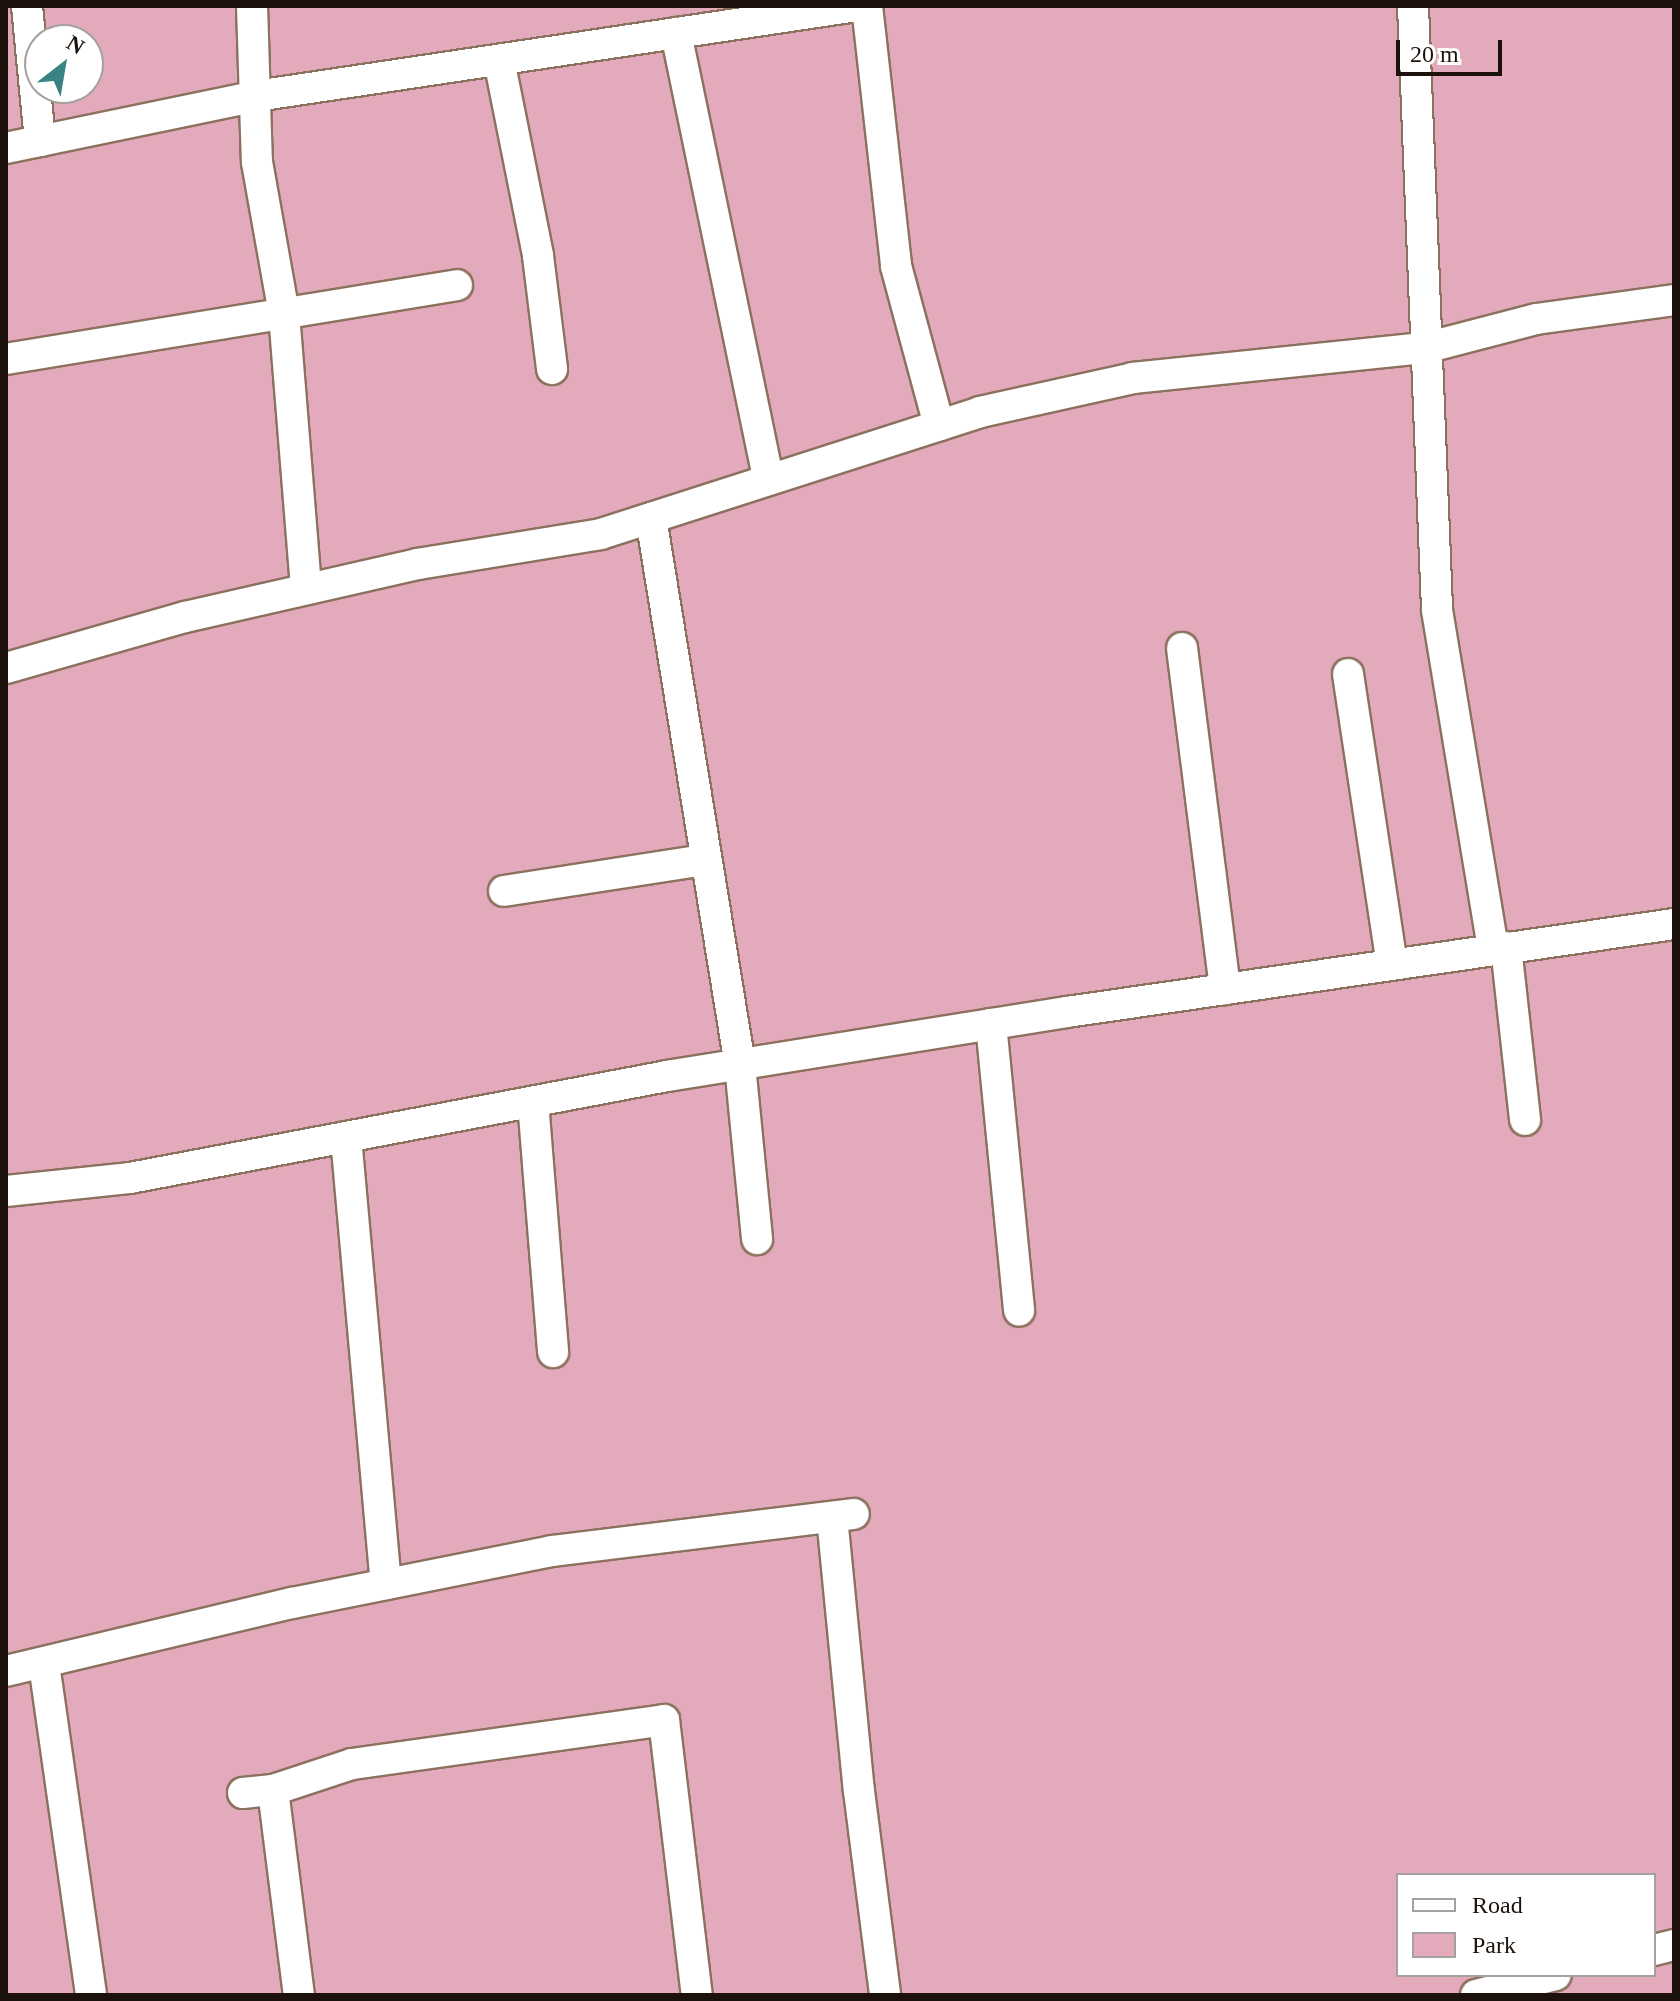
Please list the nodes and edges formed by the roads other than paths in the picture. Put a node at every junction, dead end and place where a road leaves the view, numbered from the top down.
1 (27, 6) edge
2 (252, 6) edge
3 (857, 6) edge
4 (867, 6) edge
5 (1413, 6) edge
6 (676, 33) junction
7 (499, 60) junction
8 (256, 96) junction
9 (40, 141) junction
10 (6, 148) edge
11 (457, 285) dead end
12 (1674, 300) edge
13 (284, 314) junction
14 (1425, 348) junction
15 (6, 359) edge
16 (552, 369) dead end
17 (939, 425) junction
18 (768, 479) junction
19 (651, 518) junction
20 (306, 589) junction
21 (1182, 648) dead end
22 (6, 668) edge
23 (1348, 674) dead end
24 (705, 860) junction
25 (504, 891) dead end
26 (1674, 924) edge
27 (1500, 948) junction
28 (1392, 964) junction
29 (1225, 989) junction
30 (991, 1024) junction
31 (740, 1065) junction
32 (533, 1102) junction
33 (1525, 1120) dead end
34 (346, 1137) junction
35 (6, 1191) edge
36 (757, 1239) dead end
37 (1019, 1311) dead end
38 (553, 1352) dead end
39 (386, 1584) junction
40 (44, 1664) junction
41 (6, 1671) edge
42 (273, 1790) junction
43 (243, 1793) dead end
44 (1548, 1977) edge
45 (91, 1995) edge
46 (299, 1995) edge
47 (697, 1995) edge
48 (885, 1995) edge
49 (1476, 1995) edge

1 - 9 street
2 - 8 street
3 - 6 street
4 - 17 street
5 - 14 street
6 - 7 street
6 - 18 street
7 - 8 street
7 - 16 street
8 - 9 street
8 - 13 street
9 - 10 street
11 - 13 street
12 - 14 street
13 - 15 street
13 - 20 street
14 - 17 street
14 - 27 street
17 - 18 street
18 - 19 street
19 - 20 street
19 - 24 street
20 - 22 street
21 - 29 street
23 - 28 street
24 - 25 street
24 - 31 street
26 - 27 street
27 - 28 street
27 - 33 street
28 - 29 street
29 - 30 street
30 - 31 street
30 - 37 street
31 - 32 street
31 - 36 street
32 - 34 street
32 - 38 street
34 - 35 street
34 - 39 street
39 - 40 street
39 - 48 street
40 - 41 street
40 - 45 street
42 - 43 street
42 - 46 street
42 - 47 street
44 - 49 street

